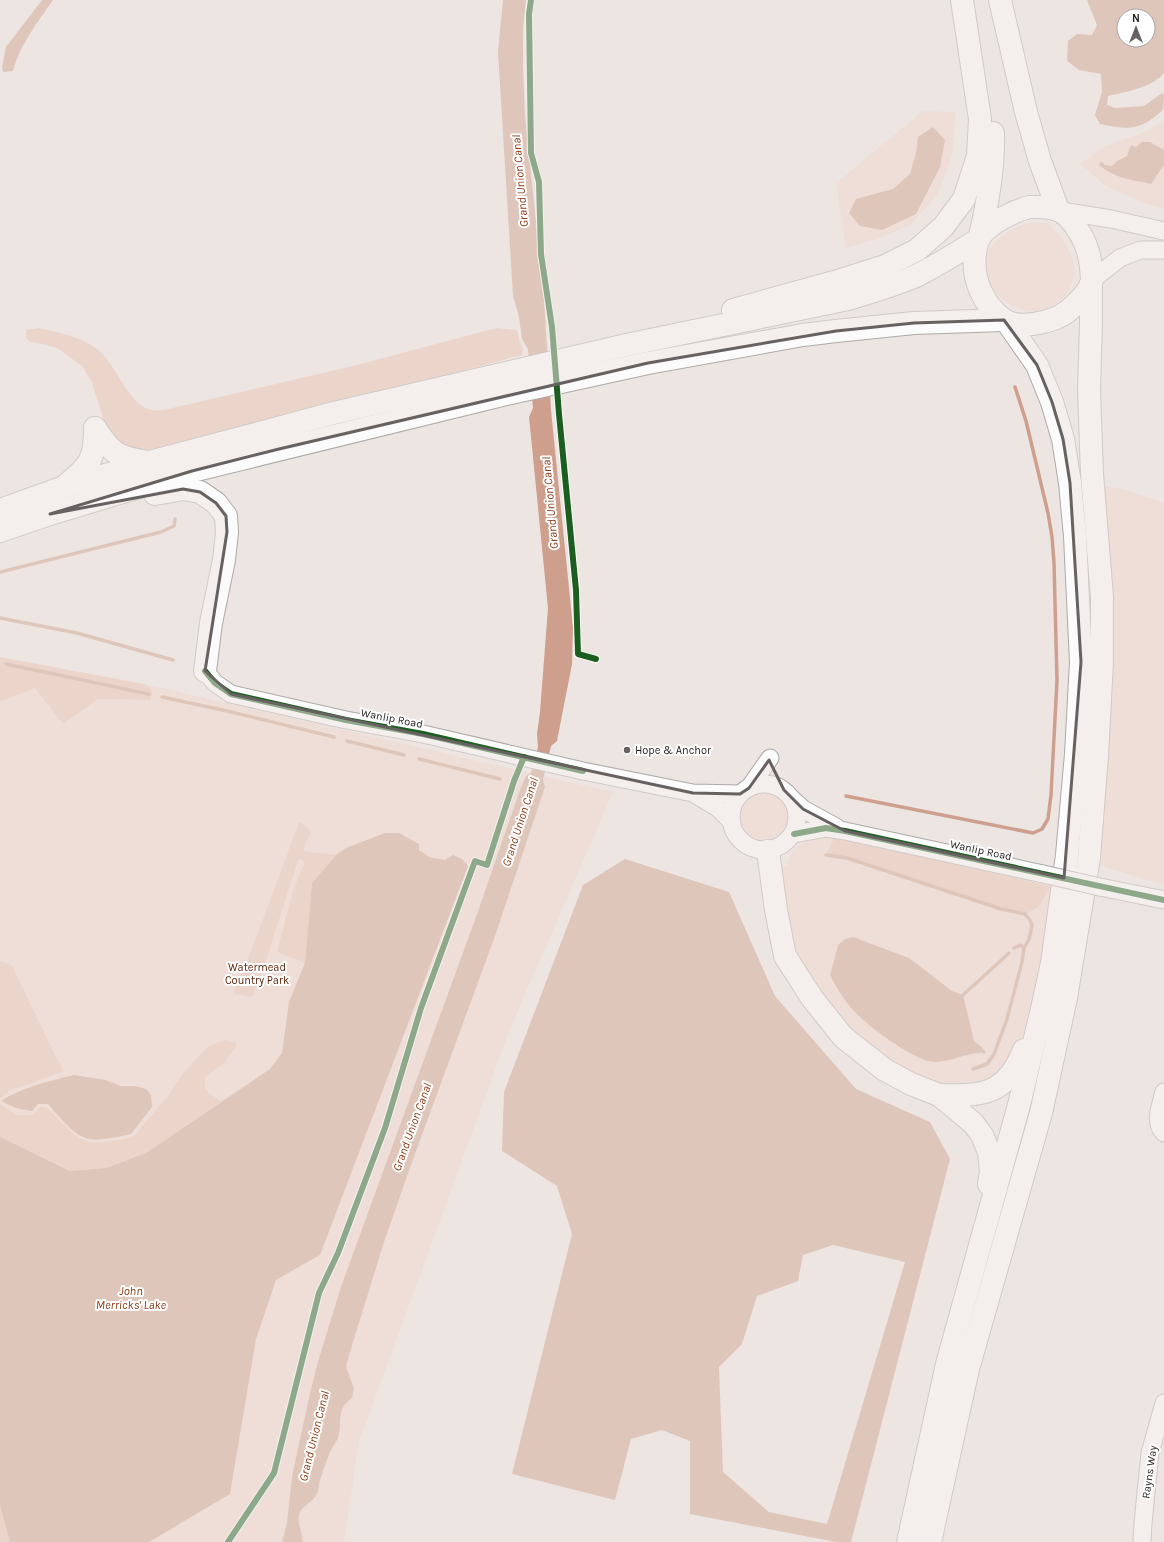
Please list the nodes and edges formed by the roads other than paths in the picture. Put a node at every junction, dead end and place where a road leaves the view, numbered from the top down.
1 (962, 0) edge
2 (973, 0) edge
3 (1000, 0) edge
4 (1059, 211) junction
5 (1164, 231) edge
6 (979, 237) junction
7 (1164, 250) edge
8 (1091, 282) junction
9 (1006, 321) junction
10 (631, 344) junction
11 (506, 383) junction
12 (150, 462) junction
13 (64, 487) junction
14 (0, 510) edge
15 (50, 514) junction
16 (0, 531) edge
17 (205, 671) joint
18 (744, 791) junction
19 (694, 793) junction
20 (787, 793) junction
21 (731, 821) junction
22 (844, 831) junction
23 (794, 834) junction
24 (768, 851) junction
25 (1164, 900) edge
26 (1041, 1013) junction
27 (1164, 1092) edge
28 (939, 1095) junction
29 (1164, 1133) edge
30 (979, 1248) junction
31 (1164, 1403) edge
32 (941, 1490) junction
33 (908, 1542) edge
34 (930, 1542) edge
35 (939, 1542) edge
36 (1142, 1542) edge

1 - 10 highway
2 - 6 highway
3 - 4 highway
4 - 5 street
4 - 6 highway
4 - 8 highway
6 - 9 highway
6 - 10 highway
7 - 8 street
8 - 9 highway
8 - 32 highway
9 - 11 highway
9 - 26 highway
10 - 11 highway
11 - 12 highway
11 - 15 highway
12 - 13 highway
12 - 13 highway
13 - 14 highway
15 - 16 highway
15 - 17 highway
17 - 19 street, Wanlip Road
18 - 19 street, Wanlip Road
18 - 20 street
18 - 20 street
18 - 21 street
19 - 21 street, Wanlip Road
20 - 22 street, Wanlip Road
20 - 23 street
21 - 24 street
22 - 23 street, Wanlip Road
22 - 25 street, Wanlip Road, bridge
23 - 24 street
24 - 28 highway
26 - 28 highway
26 - 30 highway
27 - 29 street
28 - 30 highway
30 - 33 highway
31 - 36 street, Rayns Way
32 - 34 highway
32 - 35 highway

